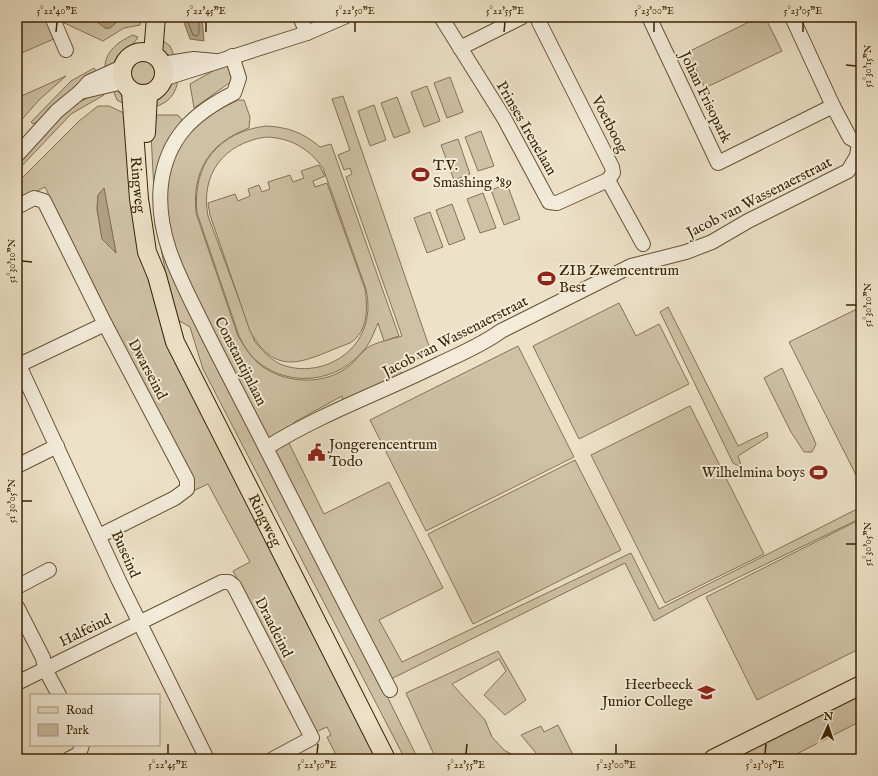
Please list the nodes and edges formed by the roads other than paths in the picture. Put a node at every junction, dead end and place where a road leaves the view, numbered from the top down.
1 (52, 17) edge
2 (147, 17) edge
3 (156, 17) edge
4 (300, 17) edge
5 (344, 17) edge
6 (441, 17) edge
7 (522, 17) edge
8 (540, 17) edge
9 (649, 17) edge
10 (792, 17) edge
11 (307, 33) junction
12 (460, 48) junction
13 (66, 50) dead end
14 (232, 56) junction
15 (154, 62) junction
16 (131, 83) junction
17 (833, 106) junction
18 (860, 143) edge
19 (17, 155) edge
20 (608, 180) junction
21 (17, 207) edge
22 (643, 244) dead end
23 (105, 324) junction
24 (18, 364) edge
25 (57, 446) junction
26 (266, 448) junction
27 (17, 466) edge
28 (99, 536) junction
29 (48, 570) dead end
30 (17, 587) edge
31 (17, 607) edge
32 (140, 622) junction
33 (45, 669) junction
34 (17, 684) edge
35 (861, 684) edge
36 (390, 690) dead end
37 (58, 694) edge
38 (82, 746) edge
39 (69, 759) edge
40 (207, 759) edge
41 (273, 759) edge
42 (386, 759) edge
43 (712, 759) edge

1 - 13 street
2 - 15 main road
3 - 15 main road
4 - 11 street
5 - 11 street
6 - 12 street, Prinses Irenelaan
7 - 12 street
8 - 20 street, Voetboog
9 - 17 street, Johan Frisopark
10 - 17 street
11 - 14 street
12 - 20 street, Prinses Irenelaan
14 - 15 street
14 - 26 street, Constantijnlaan
15 - 16 main road
15 - 16 main road
16 - 19 street
16 - 42 main road, Ringweg
17 - 18 street
18 - 26 street, Jacob van Wassenaerstraat
20 - 22 street
21 - 23 street, Dwarseind
23 - 24 street
23 - 28 street, Dwarseind
24 - 25 street, Buseind
25 - 27 street
25 - 28 street, Buseind
26 - 36 street, Constantijnlaan
28 - 32 street, Buseind
29 - 30 street
31 - 33 street
32 - 33 street, Halfeind
32 - 40 street, Buseind
32 - 41 street, Draadeind
33 - 34 street, Halfeind
33 - 37 street
35 - 43 main road
38 - 39 street

